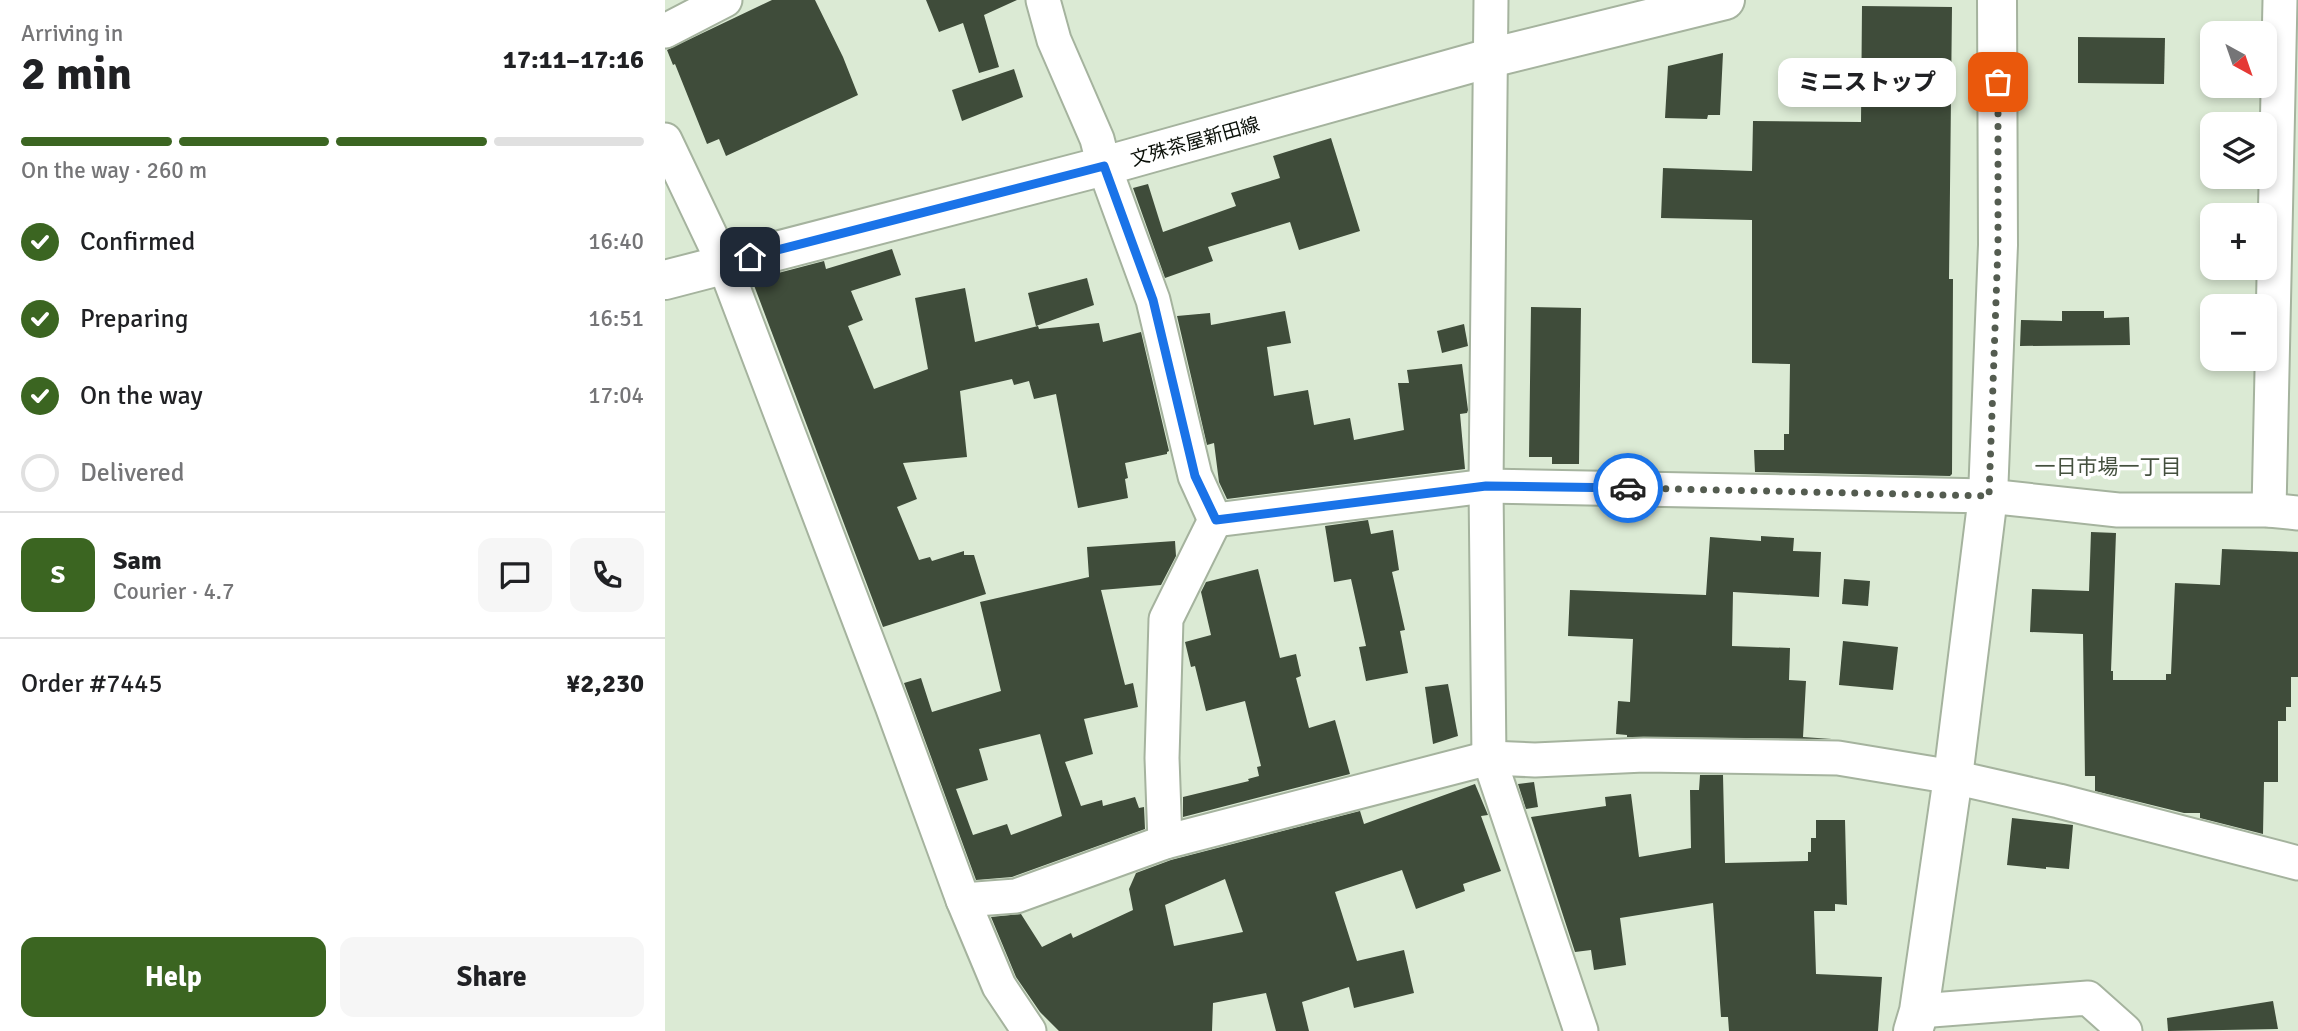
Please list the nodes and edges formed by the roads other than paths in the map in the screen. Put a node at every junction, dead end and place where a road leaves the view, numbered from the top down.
1 (725, 0) edge
2 (1043, 0) edge
3 (1492, 0) edge
4 (1725, 0) edge
5 (1997, 0) edge
6 (2280, 0) edge
7 (665, 31) edge
8 (1490, 58) junction
9 (665, 140) edge
10 (1104, 166) junction
11 (724, 264) junction
12 (665, 280) edge
13 (1486, 486) junction
14 (1989, 496) junction
15 (2283, 512) edge
16 (1216, 520) junction
17 (1489, 758) junction
18 (1953, 777) junction
19 (1165, 842) junction
20 (2298, 863) edge
21 (963, 900) junction
22 (1916, 1021) edge
23 (1029, 1031) edge
24 (1581, 1031) edge
25 (2125, 1031) edge

1 - 7 street
2 - 10 street
3 - 8 street
4 - 8 main road, 文殊茶屋新田線
5 - 14 main road
6 - 15 street
8 - 10 main road, 文殊茶屋新田線
8 - 13 street
9 - 11 street
10 - 11 main road, 文殊茶屋新田線
10 - 16 street
11 - 12 main road, 文殊茶屋新田線
11 - 21 street
13 - 14 street
13 - 16 street
13 - 17 street
14 - 15 street
14 - 18 main road
16 - 19 street
17 - 18 street
17 - 19 street
17 - 24 street
18 - 20 street
18 - 22 main road
19 - 21 street
21 - 23 street
22 - 25 street

